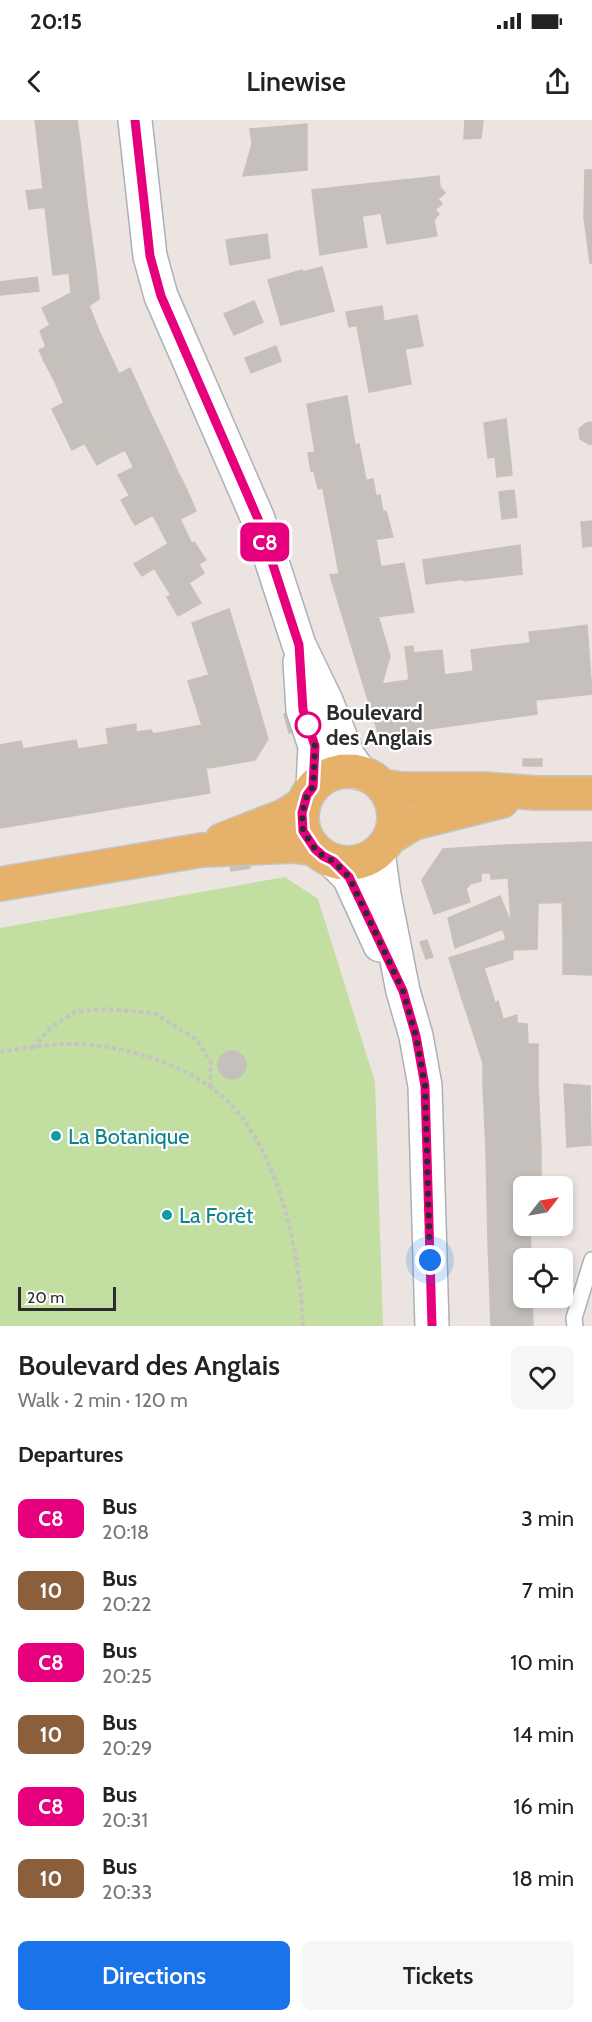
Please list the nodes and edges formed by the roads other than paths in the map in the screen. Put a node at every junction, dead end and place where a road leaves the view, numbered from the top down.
1 (135, 120) edge
2 (299, 645) junction
3 (371, 780) junction
4 (536, 793) junction
5 (592, 794) edge
6 (308, 796) junction
7 (384, 845) junction
8 (202, 850) junction
9 (324, 855) junction
10 (0, 884) edge
11 (403, 991) junction
12 (592, 1260) edge
13 (432, 1326) edge
14 (575, 1326) edge

1 - 2 street
2 - 3 street
2 - 6 street
3 - 4 main road
3 - 6 main road
3 - 7 main road
4 - 5 main road
4 - 7 main road
6 - 8 main road
6 - 9 main road
7 - 9 main road
7 - 11 street
8 - 9 main road
8 - 10 main road
9 - 11 street
11 - 13 street
12 - 14 lane

